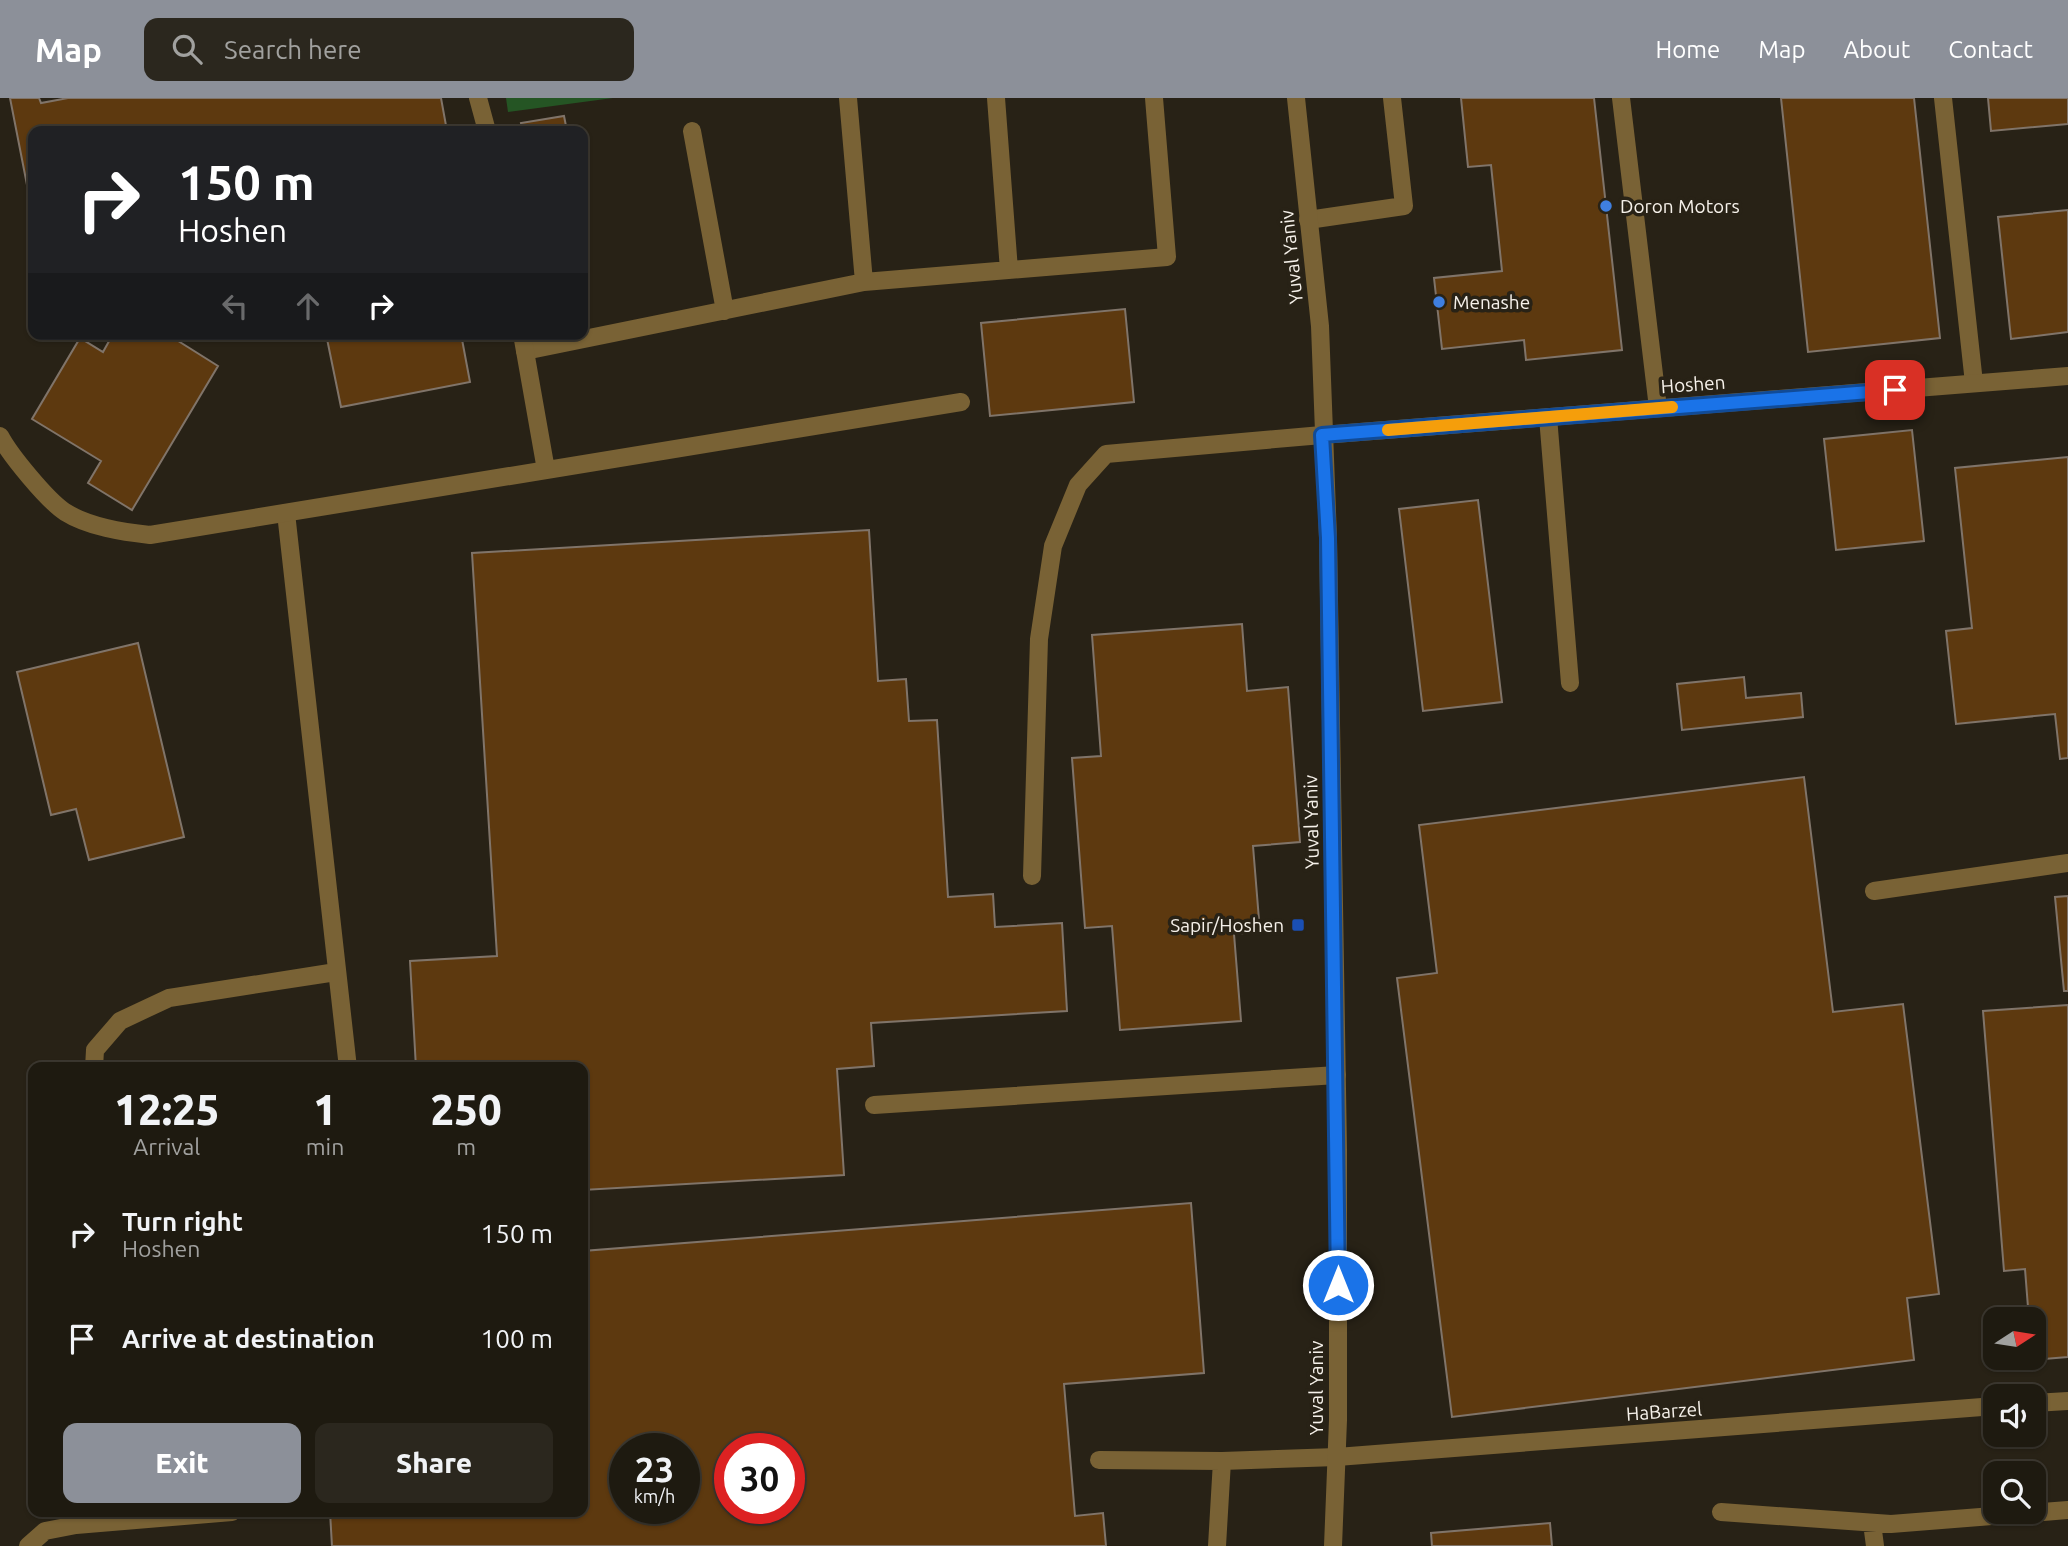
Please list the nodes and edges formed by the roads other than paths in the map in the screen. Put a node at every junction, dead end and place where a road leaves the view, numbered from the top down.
1 (478, 98) edge
2 (848, 98) edge
3 (996, 98) edge
4 (1154, 98) edge
5 (1296, 98) edge
6 (1392, 98) edge
7 (1621, 98) edge
8 (1943, 98) edge
9 (486, 126) edge
10 (692, 131) dead end
11 (1308, 220) junction
12 (1009, 270) junction
13 (864, 282) junction
14 (725, 311) junction
15 (588, 333) edge
16 (543, 340) edge
17 (524, 343) edge
18 (2068, 376) edge
19 (1974, 383) junction
20 (961, 402) dead end
21 (1658, 408) junction
22 (1548, 417) junction
23 (1322, 435) junction
24 (0, 436) edge
25 (546, 470) junction
26 (286, 513) junction
27 (1570, 683) dead end
28 (2068, 863) edge
29 (1032, 876) dead end
30 (1874, 891) dead end
31 (336, 972) junction
32 (94, 1062) edge
33 (347, 1062) edge
34 (1337, 1075) junction
35 (874, 1105) dead end
36 (2068, 1401) edge
37 (2046, 1402) edge
38 (1983, 1407) edge
39 (1337, 1457) junction
40 (1099, 1460) dead end
41 (1222, 1461) junction
42 (2068, 1510) edge
43 (1721, 1512) dead end
44 (172, 1517) edge
45 (1872, 1523) junction
46 (28, 1546) edge
47 (1217, 1546) edge
48 (1333, 1546) edge
49 (1875, 1546) edge

1 - 9 street
2 - 13 street
3 - 12 street
4 - 12 street
5 - 11 street, Yuval Yaniv
6 - 11 street
7 - 21 street
8 - 19 street
10 - 14 street
11 - 23 street, Yuval Yaniv
12 - 13 street
13 - 14 street
14 - 15 street
16 - 17 street
17 - 25 street
18 - 19 street, Hoshen
19 - 21 street, Hoshen
20 - 25 street
21 - 22 street, Hoshen
22 - 23 street, Hoshen
22 - 27 street
23 - 29 street, Hoshen
23 - 34 street, Yuval Yaniv
24 - 26 street
25 - 26 street
26 - 31 street
28 - 30 street
31 - 32 street
31 - 33 street
34 - 35 street
34 - 39 street, Yuval Yaniv
36 - 37 street
38 - 39 street, HaBarzel
39 - 41 street, HaBarzel
39 - 48 street, Yuval Yaniv
40 - 41 street, HaBarzel
41 - 47 street
42 - 45 street
43 - 45 street
44 - 46 street
45 - 49 street

